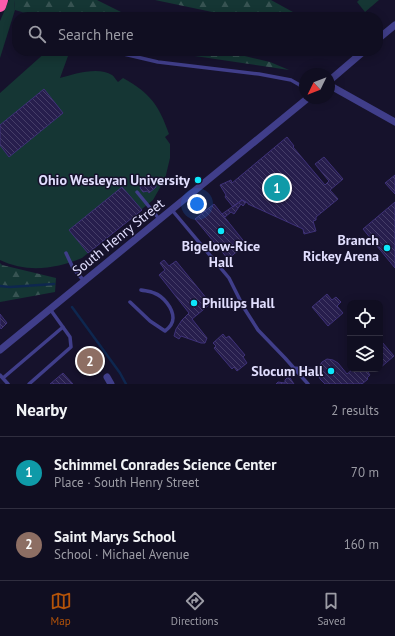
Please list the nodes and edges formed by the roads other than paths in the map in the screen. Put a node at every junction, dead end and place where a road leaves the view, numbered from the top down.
1 (2, 0) edge
2 (0, 6) edge
3 (395, 25) edge
4 (383, 35) edge
5 (132, 56) edge
6 (358, 56) edge
7 (335, 76) edge
8 (299, 85) edge
9 (335, 89) edge
10 (301, 104) edge
11 (395, 122) edge
12 (137, 192) dead end
13 (172, 210) junction
14 (160, 220) junction
15 (66, 253) dead end
16 (84, 281) junction
17 (141, 290) dead end
18 (130, 302) dead end
19 (50, 309) junction
20 (64, 328) junction
21 (0, 350) edge
22 (294, 368) junction
23 (316, 370) dead end
24 (1, 377) edge
25 (107, 377) dead end
26 (8, 384) edge
27 (29, 384) edge
28 (111, 384) edge
29 (308, 384) edge

1 - 2 highway
3 - 4 street
5 - 8 lane
6 - 7 street
9 - 11 street
10 - 13 street, South Henry Street
12 - 14 lane
13 - 14 street, South Henry Street
13 - 22 lane
14 - 16 street, South Henry Street
15 - 16 lane
16 - 19 street, South Henry Street
17 - 18 lane
19 - 20 lane
19 - 21 street, South Henry Street
20 - 24 lane
20 - 27 lane
22 - 23 lane
22 - 29 lane
24 - 26 lane
25 - 28 street

